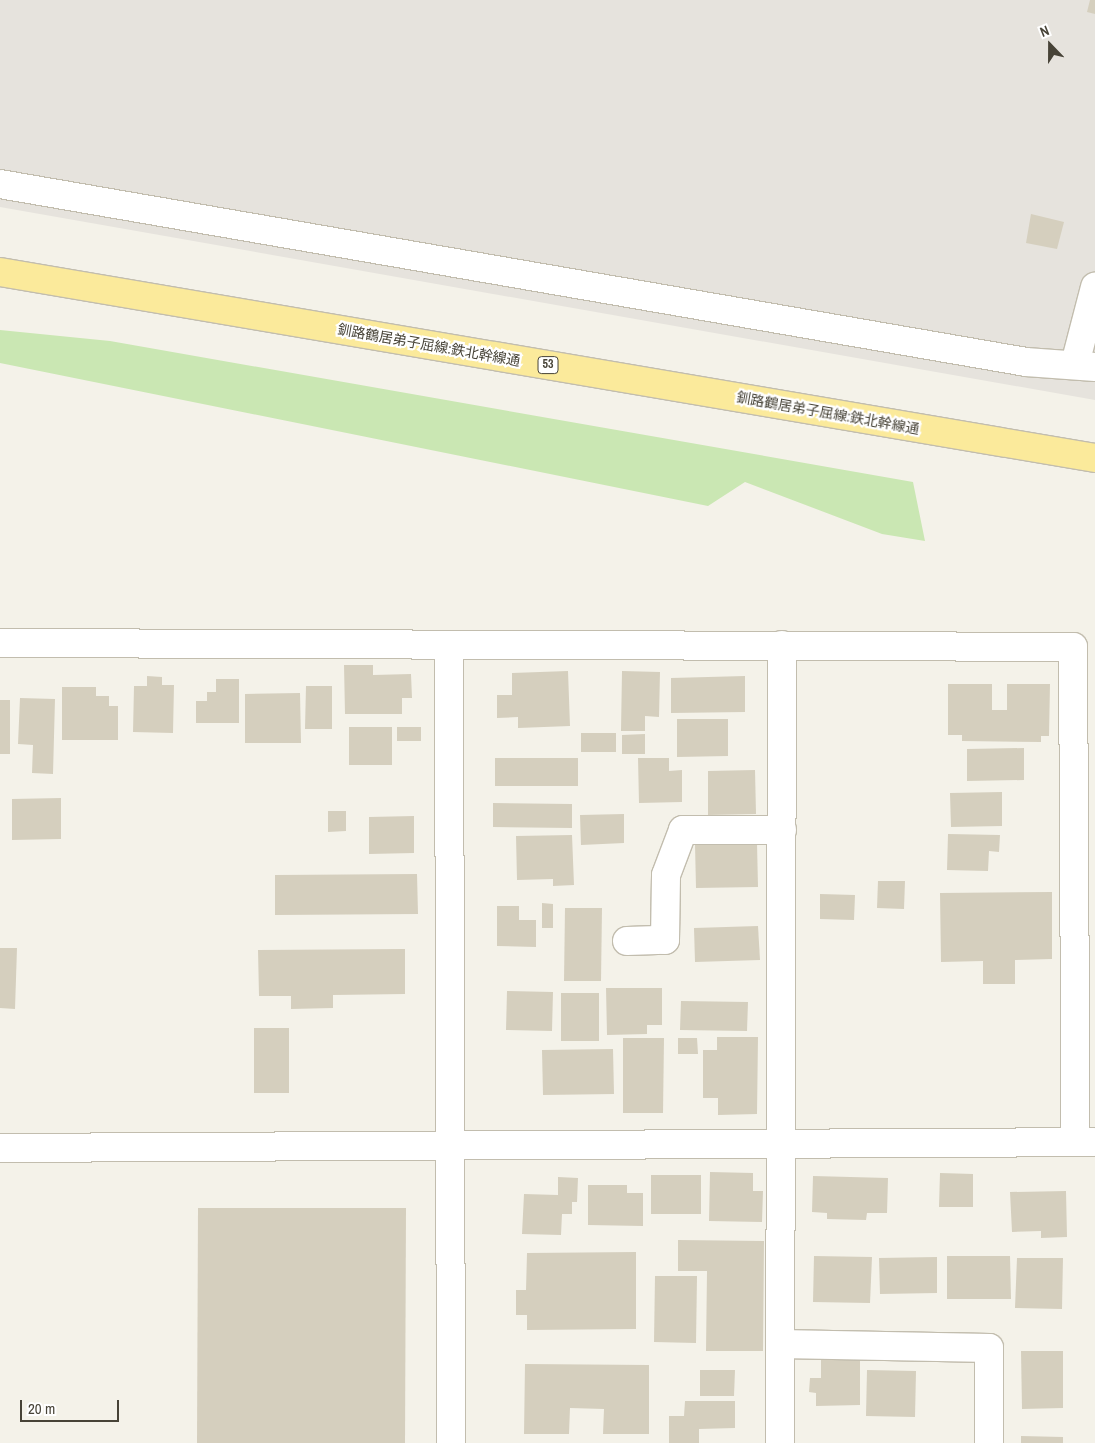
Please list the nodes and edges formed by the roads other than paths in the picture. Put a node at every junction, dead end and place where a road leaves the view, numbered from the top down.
1 (0, 184) edge
2 (0, 272) edge
3 (1095, 287) edge
4 (1085, 365) edge
5 (1095, 458) edge
6 (0, 643) edge
7 (782, 645) junction
8 (449, 646) junction
9 (782, 830) junction
10 (627, 941) dead end
11 (1086, 1142) edge
12 (453, 1146) junction
13 (781, 1146) junction
14 (0, 1148) edge
15 (781, 1344) junction
16 (451, 1443) edge
17 (780, 1443) edge
18 (990, 1443) edge

1 - 4 street
2 - 5 main road, 釧路鶴居弟子屈線:鉄北幹線通 / 53
3 - 4 street
6 - 8 street
7 - 8 street
7 - 9 street
7 - 11 street
8 - 12 street
9 - 10 street
9 - 13 street
11 - 13 street
12 - 13 street
12 - 14 street
12 - 16 street
13 - 15 street
15 - 17 street
15 - 18 street

